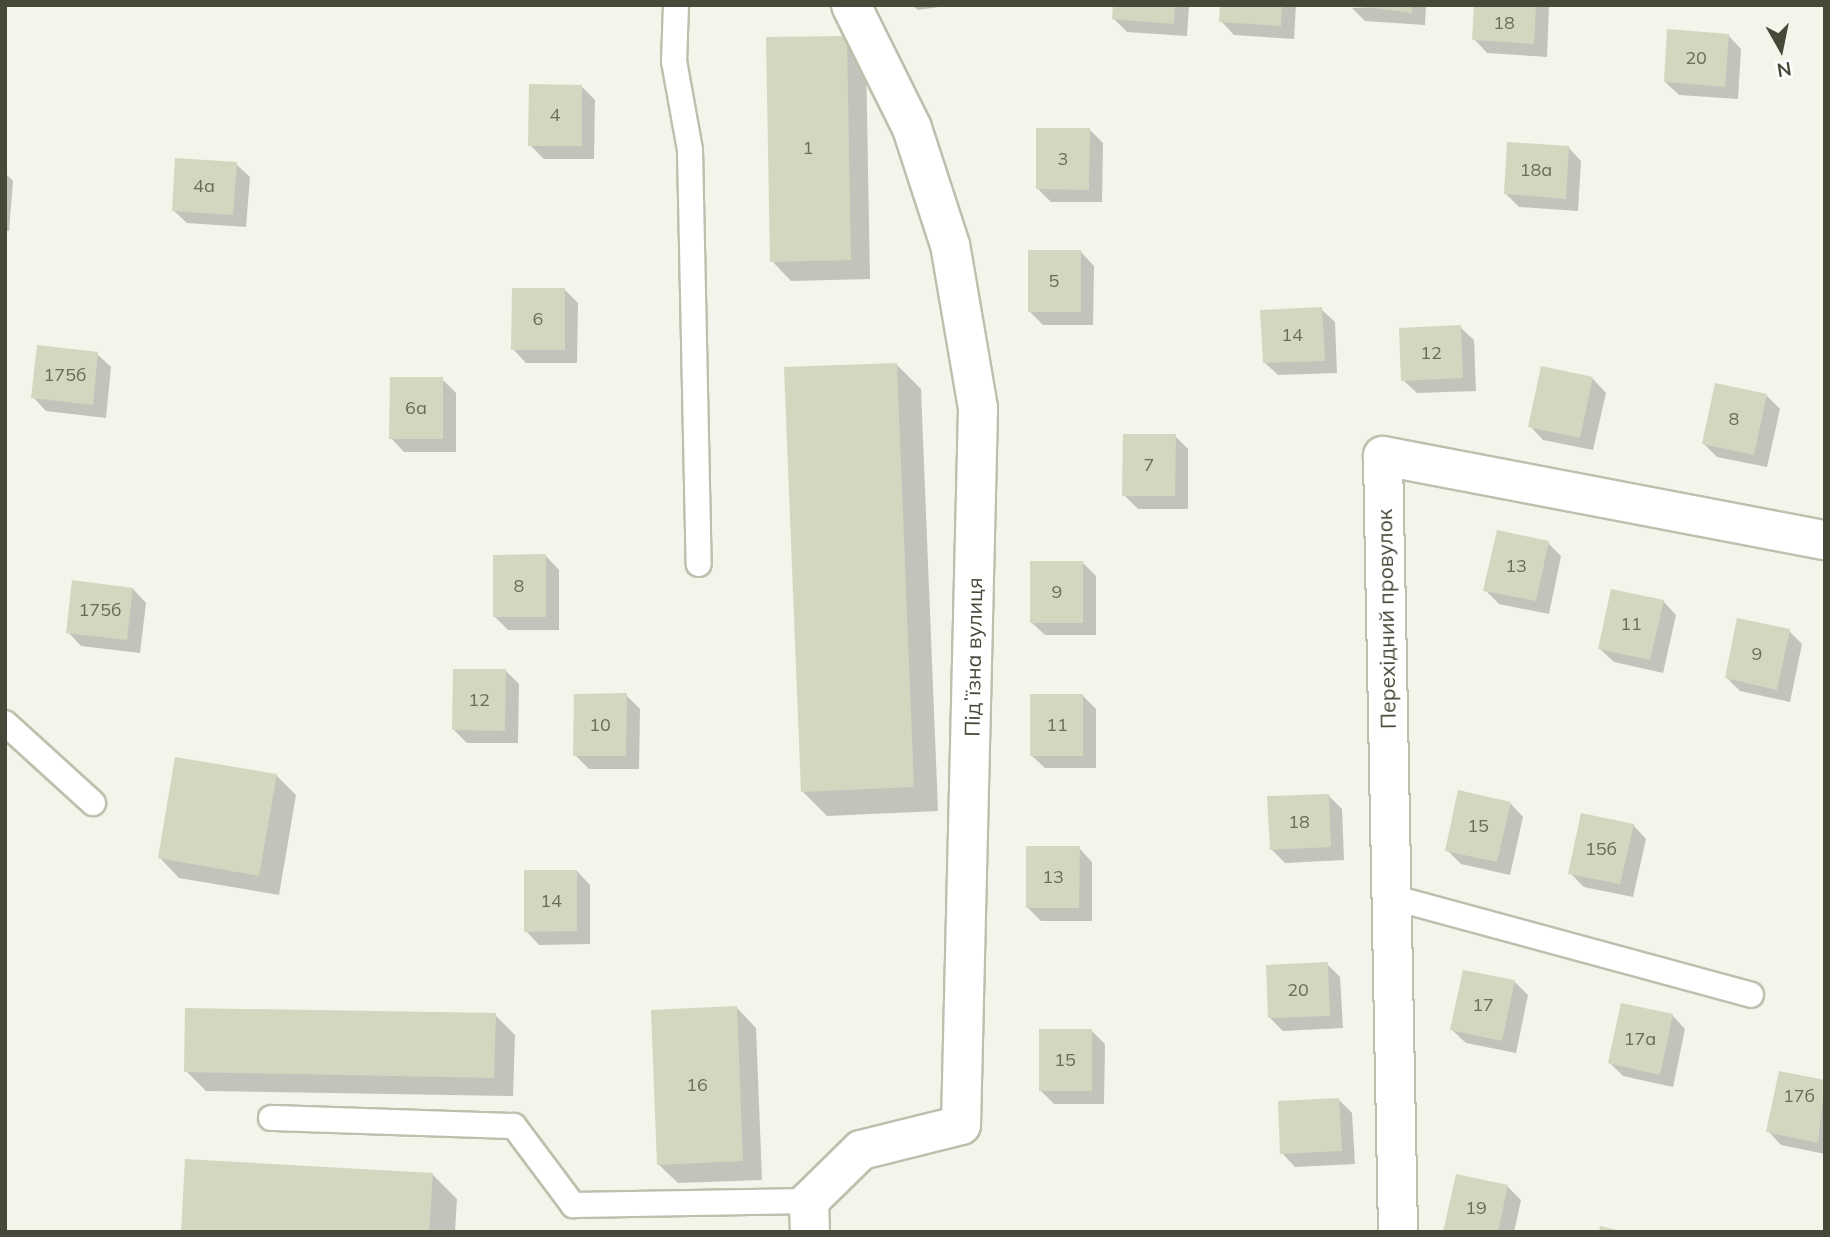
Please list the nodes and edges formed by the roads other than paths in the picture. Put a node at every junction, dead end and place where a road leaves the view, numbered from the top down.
1 (676, 5) edge
2 (851, 5) edge
3 (1825, 540) edge
4 (699, 565) dead end
5 (5, 723) edge
6 (93, 803) dead end
7 (1391, 897) junction
8 (1751, 995) dead end
9 (271, 1118) dead end
10 (809, 1217) edge
11 (1398, 1232) edge

1 - 4 lane
2 - 10 street, Підʼїзна вулиця
3 - 7 street, Перехідний провулок
5 - 6 lane
7 - 8 lane
7 - 11 street, Перехідний провулок
9 - 10 lane

